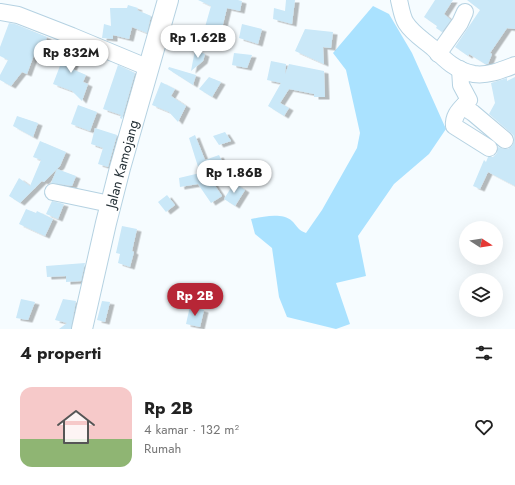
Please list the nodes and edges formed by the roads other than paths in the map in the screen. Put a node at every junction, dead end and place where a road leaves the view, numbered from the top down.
1 (168, 0) edge
2 (400, 0) edge
3 (0, 12) edge
4 (465, 12) dead end
5 (438, 54) junction
6 (515, 65) edge
7 (148, 68) junction
8 (460, 69) junction
9 (464, 105) junction
10 (504, 140) dead end
11 (489, 148) dead end
12 (54, 192) dead end
13 (110, 204) junction
14 (82, 329) edge

1 - 7 main road, Jalan Kamojang
2 - 5 street
3 - 7 street
4 - 5 street
5 - 8 street
6 - 8 street
7 - 13 main road, Jalan Kamojang
8 - 9 street
9 - 10 street
9 - 11 street
12 - 13 street
13 - 14 main road, Jalan Kamojang

